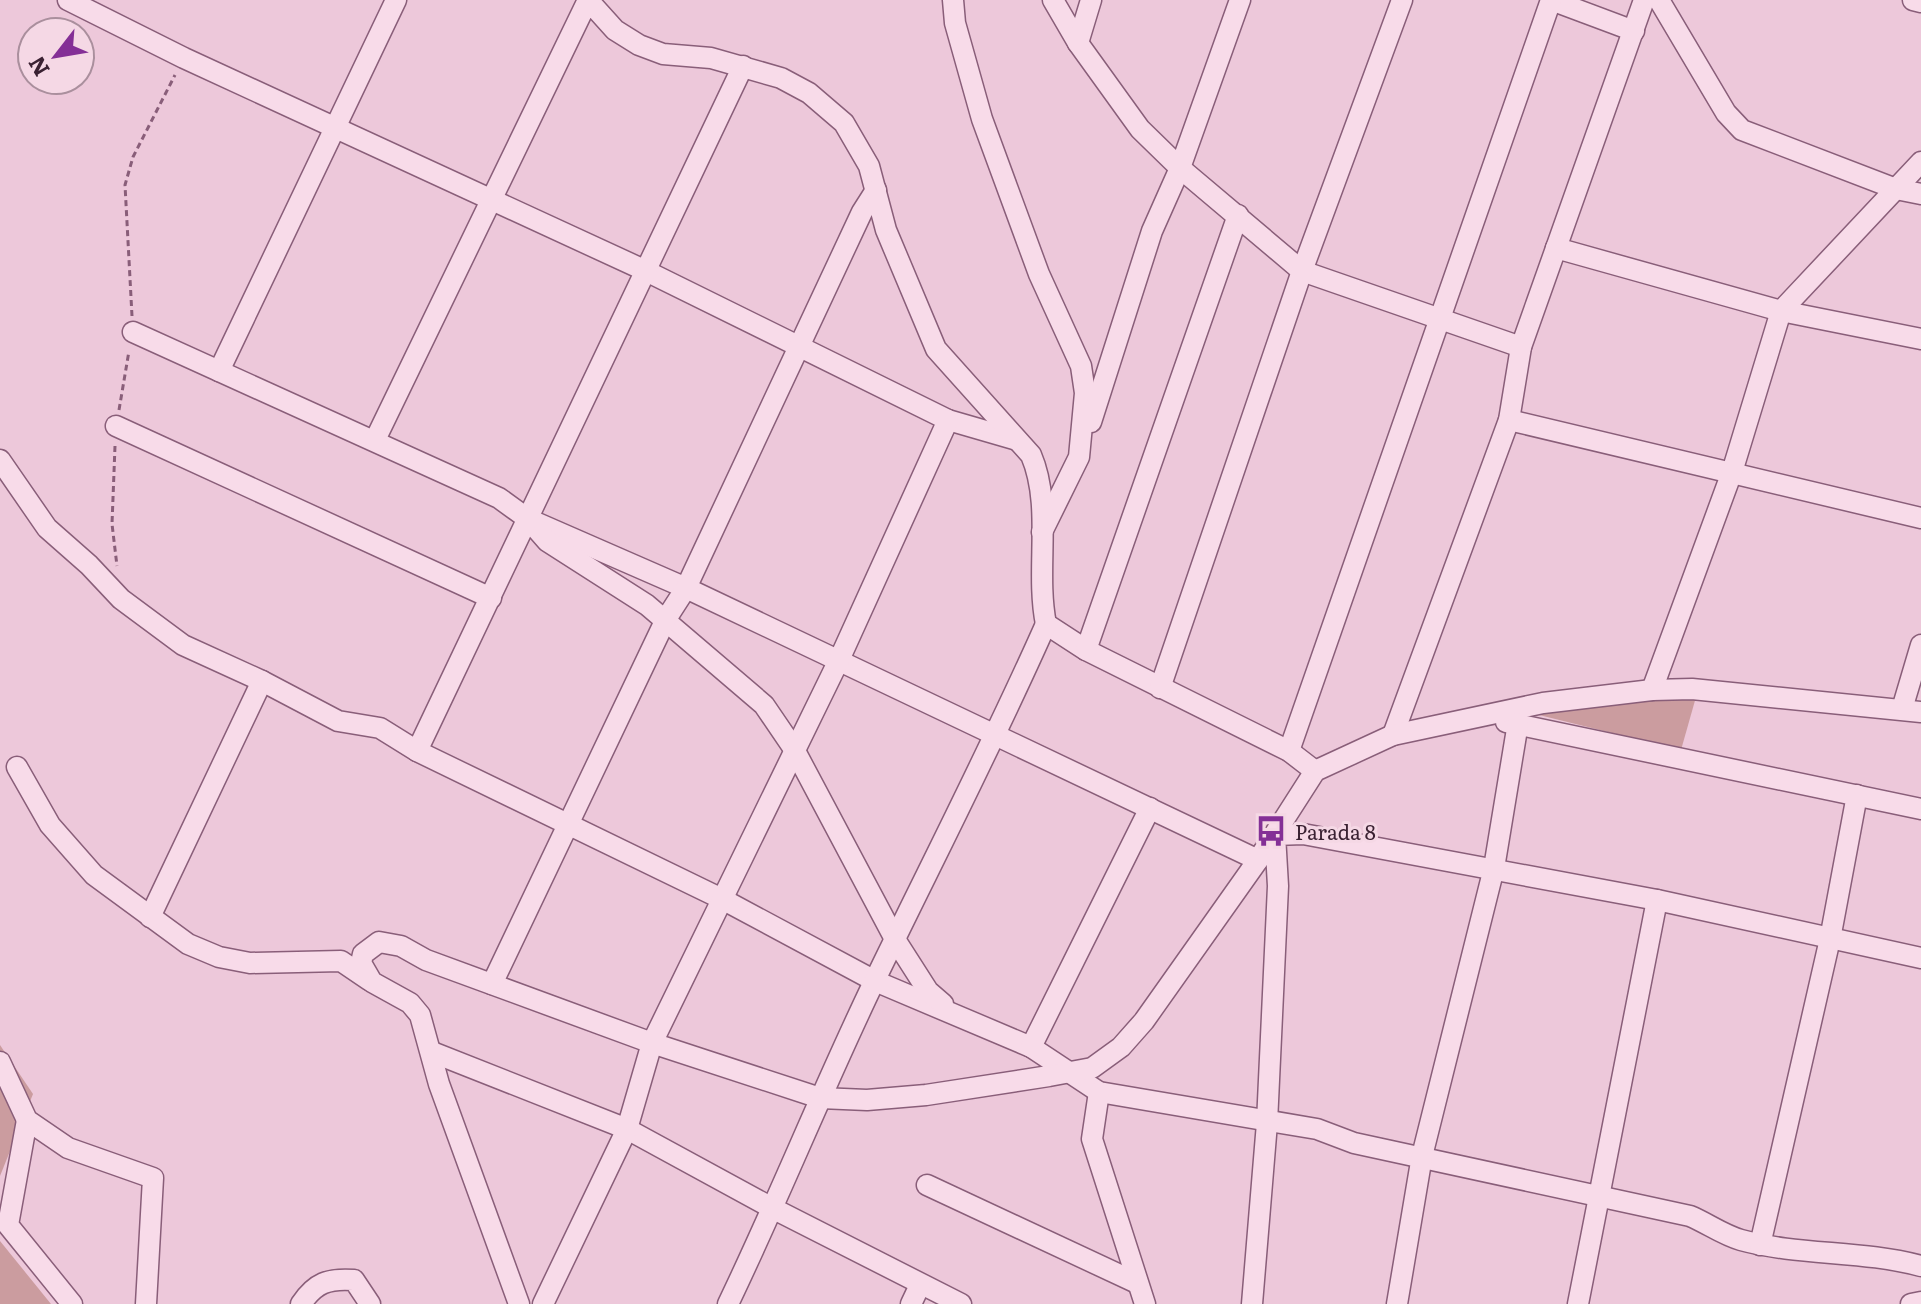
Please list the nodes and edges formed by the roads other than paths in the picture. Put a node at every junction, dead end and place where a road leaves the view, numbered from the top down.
1 (68, 0) edge
2 (396, 0) edge
3 (588, 0) edge
4 (953, 0) edge
5 (1053, 0) edge
6 (1091, 0) edge
7 (1240, 0) edge
8 (1402, 0) edge
9 (1551, 0) edge
10 (1644, 0) edge
11 (1659, 0) edge
12 (1913, 0) edge
13 (1921, 2) edge
14 (1634, 31) junction
15 (1078, 43) junction
16 (743, 66) junction
17 (338, 128) junction
18 (1921, 162) edge
19 (1180, 168) junction
20 (1896, 189) junction
21 (876, 190) junction
22 (1921, 194) edge
23 (491, 198) junction
24 (1238, 215) junction
25 (1556, 248) junction
26 (644, 270) junction
27 (1302, 271) junction
28 (1781, 311) junction
29 (1439, 320) junction
30 (133, 332) dead end
31 (1921, 339) edge
32 (800, 346) junction
33 (1521, 347) junction
34 (219, 371) junction
35 (948, 420) junction
36 (1509, 420) junction
37 (116, 426) dead end
38 (375, 440) junction
39 (1018, 440) junction
40 (1079, 457) junction
41 (0, 460) edge
42 (1732, 472) junction
43 (1921, 518) edge
44 (528, 519) junction
45 (1041, 534) junction
46 (686, 588) junction
47 (491, 598) junction
48 (666, 619) junction
49 (1046, 624) junction
50 (1921, 645) edge
51 (1086, 650) junction
52 (839, 660) junction
53 (262, 681) junction
54 (1160, 688) junction
55 (1652, 690) junction
56 (1912, 710) edge
57 (1472, 717) junction
58 (1518, 723) junction
59 (997, 735) junction
60 (1393, 735) junction
61 (794, 749) junction
62 (417, 751) junction
63 (1289, 751) junction
64 (17, 767) dead end
65 (1315, 771) junction
66 (1857, 795) junction
67 (1150, 808) junction
68 (1921, 809) edge
69 (570, 823) junction
70 (1275, 835) junction
71 (1258, 860) junction
72 (1494, 868) junction
73 (722, 899) junction
74 (1657, 900) junction
75 (150, 917) junction
76 (1830, 939) junction
77 (896, 941) junction
78 (1921, 958) edge
79 (875, 981) junction
80 (372, 982) junction
81 (492, 984) junction
82 (948, 1010) junction
83 (652, 1043) junction
84 (1031, 1047) junction
85 (432, 1052) junction
86 (0, 1062) edge
87 (1073, 1072) junction
88 (1099, 1092) junction
89 (820, 1098) junction
90 (27, 1120) junction
91 (1267, 1123) junction
92 (627, 1129) junction
93 (1422, 1156) junction
94 (927, 1185) dead end
95 (1597, 1196) junction
96 (774, 1209) junction
97 (1760, 1245) junction
98 (1921, 1266) edge
99 (1137, 1283) junction
100 (920, 1285) junction
101 (1921, 1302) edge
102 (72, 1304) edge
103 (146, 1304) edge
104 (301, 1304) edge
105 (370, 1304) edge
106 (519, 1304) edge
107 (543, 1304) edge
108 (728, 1304) edge
109 (911, 1304) edge
110 (961, 1304) edge
111 (1145, 1304) edge
112 (1252, 1304) edge
113 (1397, 1304) edge
114 (1578, 1304) edge
115 (1911, 1304) edge

1 - 17 street
2 - 17 street
3 - 16 street
3 - 23 street
4 - 40 street
5 - 15 street
6 - 15 street
7 - 19 street
8 - 27 street
9 - 14 street
9 - 29 street
10 - 14 street
11 - 20 street
12 - 13 street
14 - 25 street
15 - 19 street
16 - 21 street
16 - 26 street
17 - 23 street
17 - 34 street
18 - 20 street
19 - 24 street
19 - 40 street
20 - 22 street
20 - 28 street
21 - 32 street
21 - 39 street
23 - 26 street
23 - 38 street
24 - 27 street
24 - 51 street
25 - 28 street
25 - 33 street
26 - 32 street
26 - 44 street
27 - 29 street
27 - 54 street
28 - 31 street
28 - 42 street
29 - 33 street
29 - 63 street
30 - 34 street
32 - 35 street
32 - 46 street
33 - 36 street
34 - 38 street
35 - 39 street
35 - 52 street
36 - 42 street
36 - 60 street
37 - 47 street
38 - 44 street
39 - 45 street
40 - 45 street
41 - 53 street
42 - 43 street
42 - 55 street
44 - 46 street
44 - 47 street
44 - 48 street
45 - 49 street
46 - 48 street
46 - 52 street
47 - 62 street
48 - 61 street
48 - 69 street
49 - 51 street
49 - 59 street
50 - 56 street
51 - 54 street
52 - 59 street
52 - 61 street
53 - 62 street
53 - 75 street
54 - 63 street
55 - 56 street
55 - 57 street
57 - 58 street
57 - 60 street
58 - 66 street
58 - 72 street
59 - 67 street
59 - 77 street
60 - 65 street
61 - 73 street
61 - 77 street
62 - 69 street
63 - 65 street
64 - 75 street
65 - 70 street
66 - 68 street
66 - 76 street
67 - 71 street
67 - 84 street
69 - 73 street
69 - 81 street
70 - 71 street
70 - 72 street
70 - 91 street
71 - 87 street
72 - 74 street
72 - 93 street
73 - 79 street
73 - 83 street
74 - 76 street
74 - 95 street
75 - 80 street
76 - 78 street
76 - 97 street
77 - 79 street
77 - 82 street
79 - 82 street
79 - 89 street
80 - 81 street
80 - 85 street
81 - 83 street
82 - 84 street
83 - 89 street
83 - 92 street
84 - 87 street
85 - 92 street
85 - 106 street
86 - 90 street
87 - 88 street
87 - 89 street
88 - 91 street
88 - 99 street
89 - 96 street
90 - 102 street
90 - 103 street
91 - 93 street
91 - 112 street
92 - 96 street
92 - 107 street
93 - 95 street
93 - 113 street
94 - 99 street
95 - 97 street
95 - 114 street
96 - 100 street
96 - 108 street
97 - 98 street
99 - 111 street
100 - 109 street
100 - 110 street
101 - 115 street
104 - 105 street

